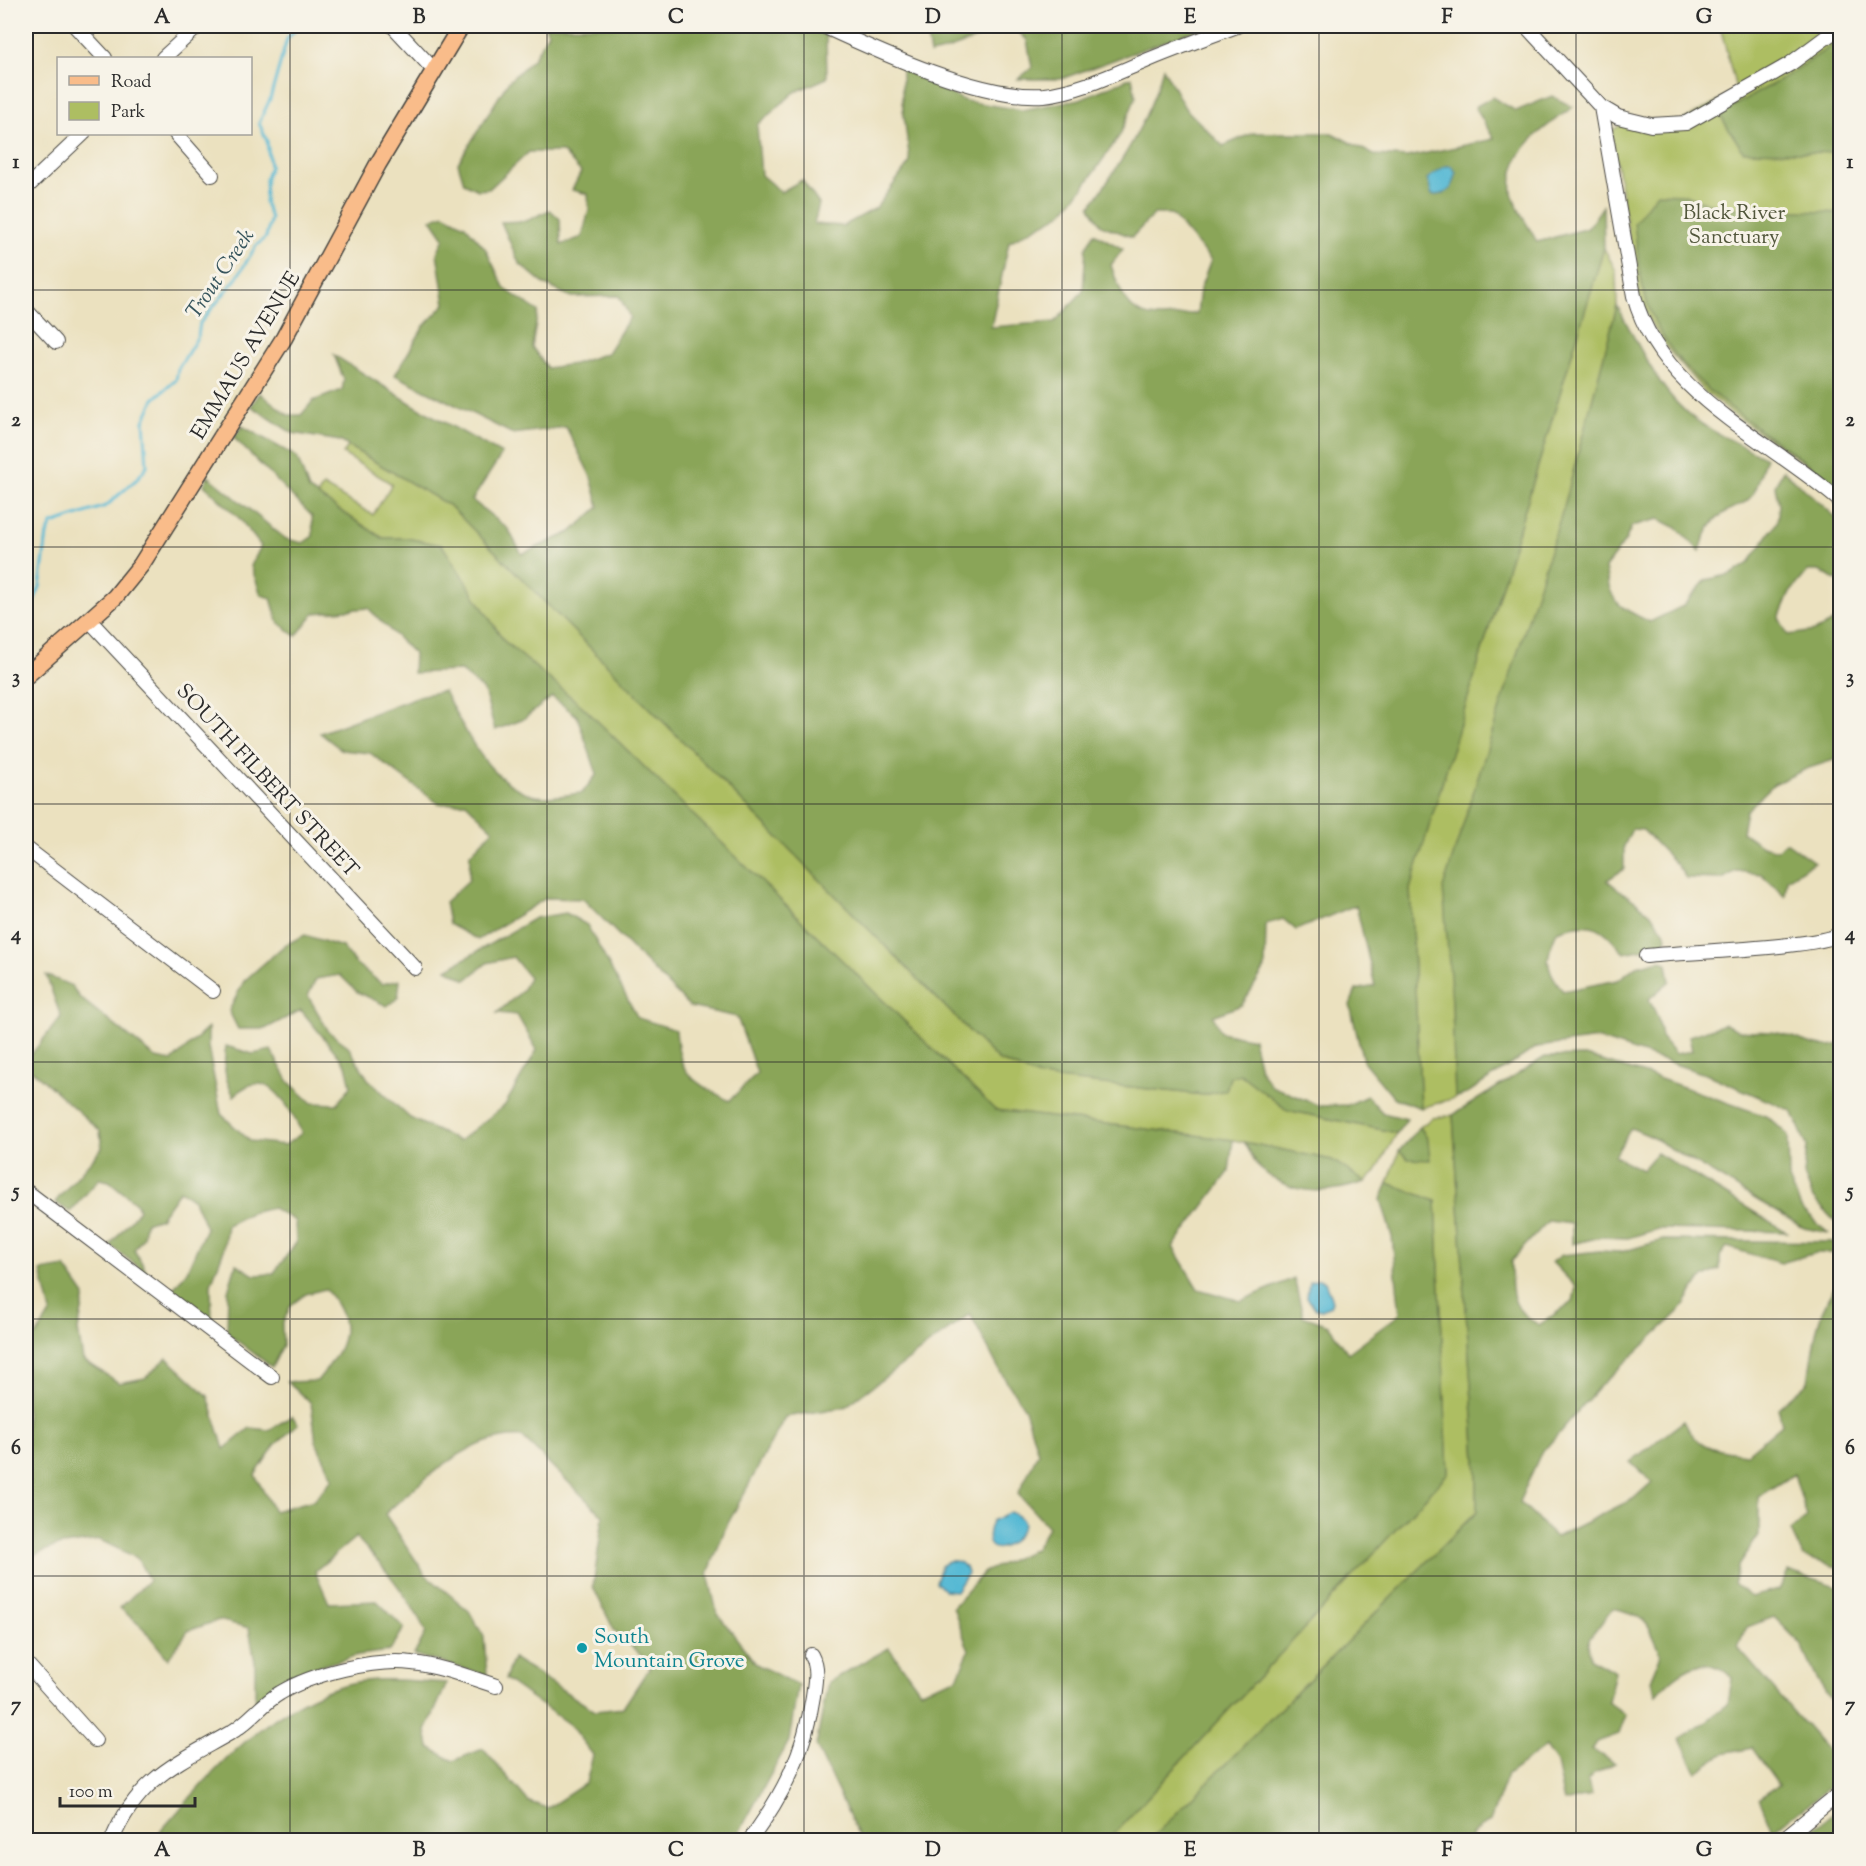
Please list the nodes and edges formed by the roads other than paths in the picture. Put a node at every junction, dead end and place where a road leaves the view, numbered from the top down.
1 (75, 26) edge
2 (198, 26) edge
3 (393, 26) edge
4 (461, 26) edge
5 (823, 26) edge
6 (1237, 26) edge
7 (1526, 26) edge
8 (1840, 27) edge
9 (104, 57) edge
10 (164, 57) edge
11 (434, 70) junction
12 (1601, 107) junction
13 (82, 135) edge
14 (177, 135) edge
15 (212, 175) dead end
16 (26, 188) edge
17 (26, 310) edge
18 (56, 342) dead end
19 (1840, 501) edge
20 (90, 621) junction
21 (26, 676) edge
22 (26, 848) edge
23 (1840, 934) edge
24 (1646, 956) dead end
25 (415, 968) dead end
26 (213, 991) dead end
27 (26, 1191) edge
28 (272, 1377) dead end
29 (811, 1655) dead end
30 (26, 1663) edge
31 (496, 1686) dead end
32 (95, 1740) dead end
33 (1840, 1792) edge
34 (112, 1840) edge
35 (750, 1840) edge
36 (1782, 1840) edge

1 - 9 street
2 - 10 street
3 - 11 street
4 - 11 main road, EMMAUS AVENUE
5 - 6 street
7 - 12 street
8 - 12 street
11 - 20 main road, EMMAUS AVENUE
12 - 19 street
13 - 16 street
14 - 15 street
17 - 18 street
20 - 21 main road, EMMAUS AVENUE
20 - 25 street, SOUTH FILBERT STREET
22 - 26 street
23 - 24 street
27 - 28 street
29 - 35 street
30 - 32 street
31 - 34 street
33 - 36 street

